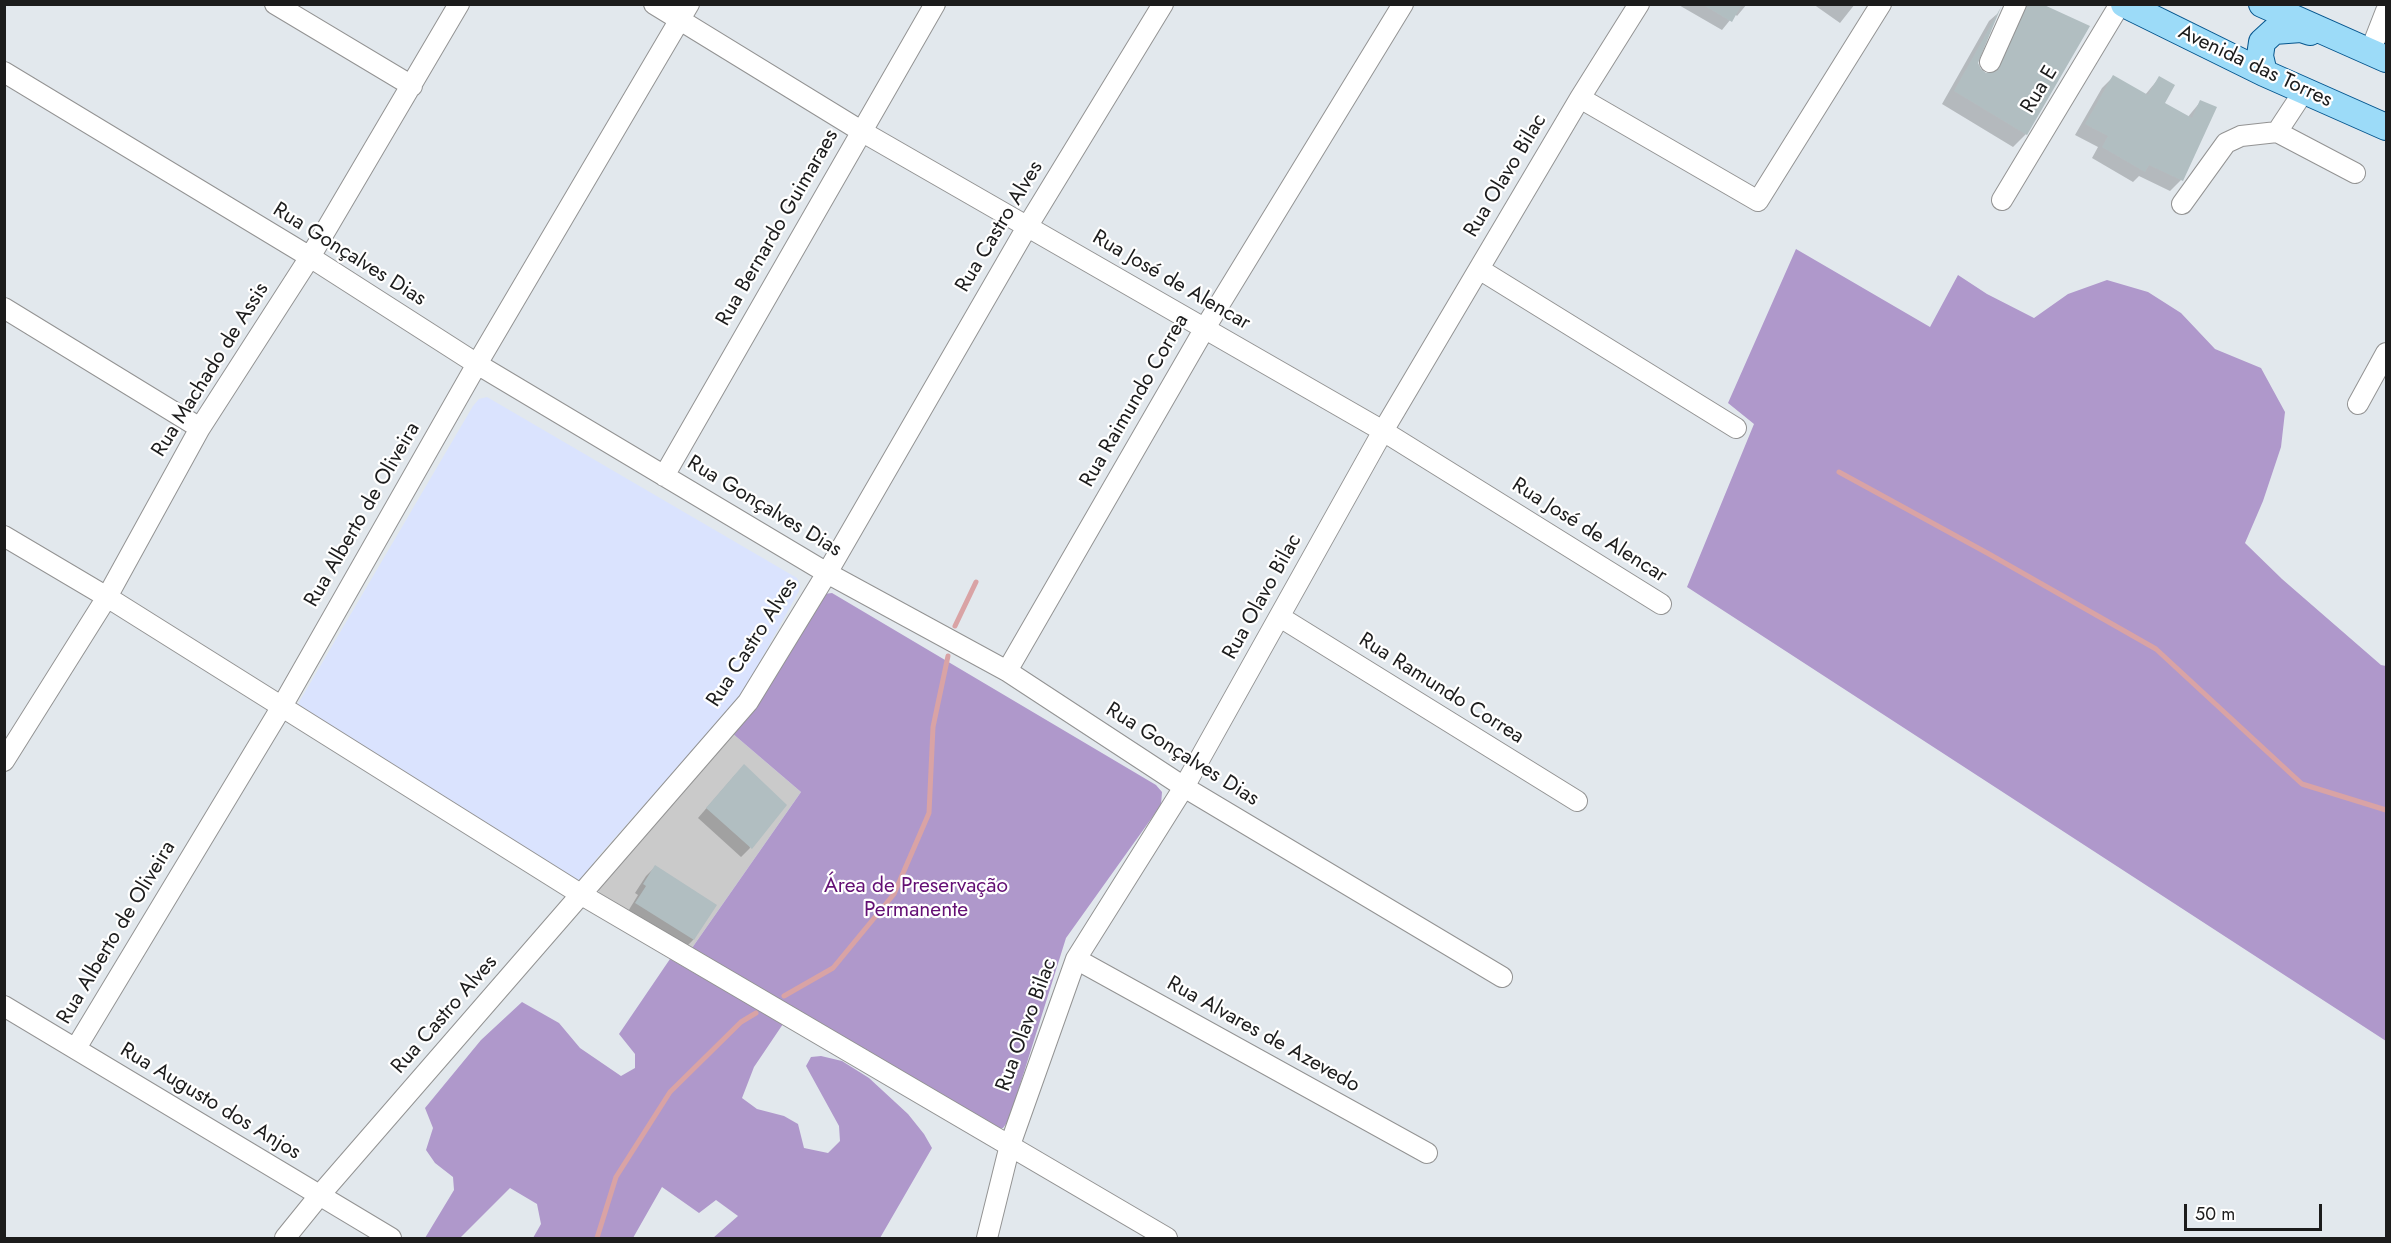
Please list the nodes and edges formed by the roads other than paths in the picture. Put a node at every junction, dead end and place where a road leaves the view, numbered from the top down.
1 (275, 4) edge
2 (459, 4) edge
3 (654, 4) edge
4 (935, 4) edge
5 (1162, 4) edge
6 (1403, 4) edge
7 (1639, 4) edge
8 (1881, 4) edge
9 (2016, 4) edge
10 (2122, 4) edge
11 (2262, 4) edge
12 (2386, 11) edge
13 (684, 13) edge
14 (2345, 41) junction
15 (2378, 56) edge
16 (1990, 62) dead end
17 (4, 72) edge
18 (2264, 73) junction
19 (412, 86) junction
20 (2304, 91) junction
21 (1580, 98) junction
22 (2386, 127) edge
23 (861, 131) junction
24 (2277, 132) junction
25 (2355, 173) dead end
26 (2002, 200) dead end
27 (2182, 204) dead end
28 (1027, 226) junction
29 (310, 257) junction
30 (1479, 269) junction
31 (4, 308) edge
32 (1205, 328) junction
33 (2386, 353) edge
34 (477, 364) junction
35 (2358, 404) dead end
36 (200, 428) junction
37 (1736, 428) dead end
38 (1383, 431) junction
39 (664, 476) junction
40 (4, 536) edge
41 (827, 573) junction
42 (107, 597) junction
43 (1661, 604) dead end
44 (1280, 617) junction
45 (1007, 671) junction
46 (281, 708) junction
47 (4, 761) edge
48 (1184, 787) junction
49 (1577, 801) dead end
50 (582, 894) junction
51 (1076, 959) junction
52 (1502, 977) dead end
53 (4, 1006) edge
54 (76, 1048) junction
55 (1010, 1145) junction
56 (1427, 1153) dead end
57 (319, 1196) junction
58 (285, 1239) edge
59 (391, 1239) edge
60 (987, 1239) edge
61 (1167, 1239) edge

1 - 19 street
2 - 19 street, Rua Machado de Assis
3 - 13 street, Rua José de Alencar
4 - 23 street, Rua Bernardo Guimaraes
5 - 28 street, Rua Castro Alves
6 - 32 street, Rua Raimundo Correa
7 - 21 street, Rua Olavo Bilac
8 - 21 street
9 - 16 street
10 - 18 main road, Avenida das Torres
10 - 26 street, Rua E
11 - 14 main road
12 - 15 street
13 - 23 street, Rua José de Alencar
13 - 34 street, Rua Alberto de Oliveira
14 - 15 main road
14 - 18 main road
17 - 29 street, Rua Gonçalves Dias
18 - 20 main road, Avenida das Torres
19 - 29 street, Rua Machado de Assis
20 - 22 main road, Avenida das Torres
20 - 24 street
21 - 30 street, Rua Olavo Bilac
23 - 28 street, Rua José de Alencar
23 - 39 street, Rua Bernardo Guimaraes
24 - 25 street
24 - 27 street
28 - 32 street, Rua José de Alencar
28 - 41 street, Rua Castro Alves
29 - 34 street, Rua Gonçalves Dias
29 - 36 street, Rua Machado de Assis
30 - 37 street
30 - 38 street, Rua Olavo Bilac
31 - 36 street
32 - 38 street, Rua José de Alencar
32 - 45 street, Rua Raimundo Correa
33 - 35 street
34 - 39 street, Rua Gonçalves Dias
34 - 46 street, Rua Alberto de Oliveira
36 - 42 street, Rua Machado de Assis
38 - 43 street, Rua José de Alencar
38 - 44 street, Rua Olavo Bilac
39 - 41 street, Rua Gonçalves Dias
40 - 42 street
41 - 45 street, Rua Gonçalves Dias
41 - 50 street, Rua Castro Alves
42 - 46 street
42 - 47 street, Rua Machado de Assis
44 - 48 street, Rua Olavo Bilac
44 - 49 street, Rua Ramundo Correa
45 - 48 street, Rua Gonçalves Dias
46 - 50 street
46 - 54 street, Rua Alberto de Oliveira
48 - 51 street, Rua Olavo Bilac
48 - 52 street, Rua Gonçalves Dias
50 - 55 street
50 - 57 street, Rua Castro Alves
51 - 55 street, Rua Olavo Bilac
51 - 56 street, Rua Alvares de Azevedo
53 - 54 street, Rua Augusto dos Anjos
54 - 57 street, Rua Augusto dos Anjos
55 - 60 street, Rua Olavo Bilac
55 - 61 street
57 - 58 street, Rua Castro Alves
57 - 59 street, Rua Augusto dos Anjos

